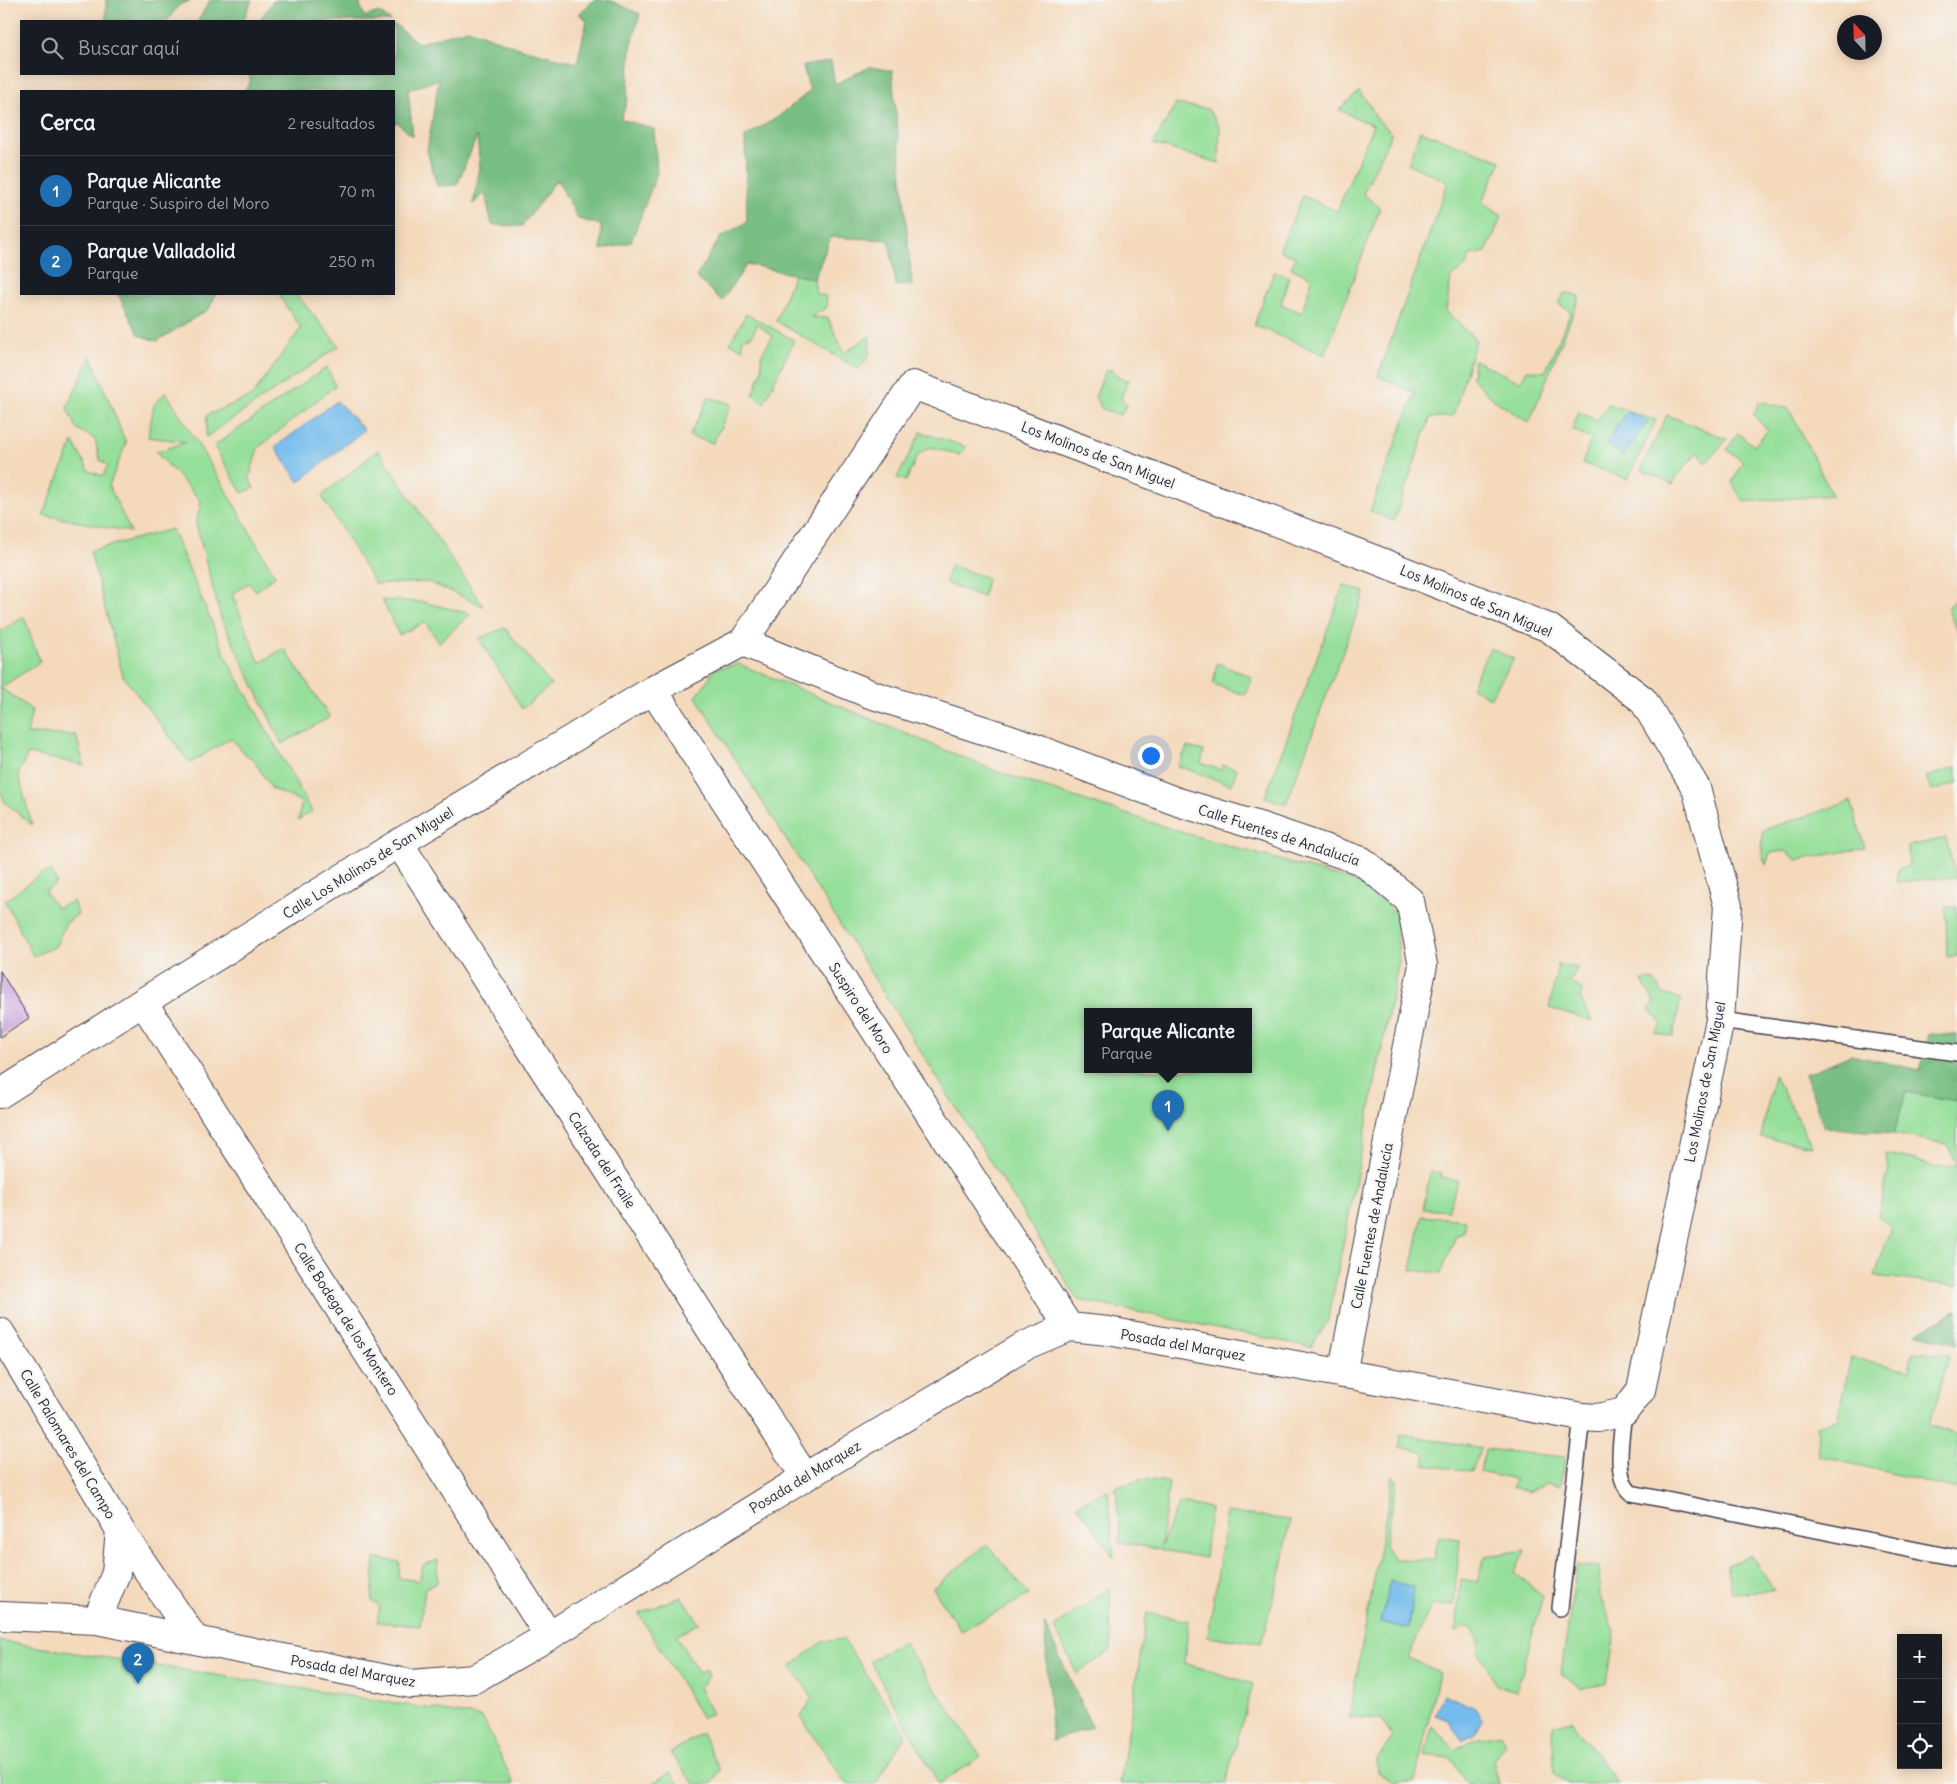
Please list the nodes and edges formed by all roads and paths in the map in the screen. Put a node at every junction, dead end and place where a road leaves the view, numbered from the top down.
1 (743, 642) junction
2 (653, 690) junction
3 (399, 844) junction
4 (143, 1002) junction
5 (1720, 1020) junction
6 (1957, 1053) edge
7 (0, 1094) edge
8 (1069, 1327) junction
9 (0, 1332) edge
10 (1342, 1374) junction
11 (1624, 1412) junction
12 (1582, 1417) junction
13 (805, 1477) junction
14 (120, 1530) junction
15 (1957, 1558) edge
16 (1560, 1608) dead end
17 (0, 1616) edge
18 (97, 1620) junction
19 (549, 1636) junction
20 (195, 1640) junction

1 - 2 street, Calle Los Molinos de San Miguel
1 - 5 street, Los Molinos de San Miguel
1 - 10 street, Calle Fuentes de Andalucía
2 - 3 street, Calle Los Molinos de San Miguel
2 - 8 street, Suspiro del Moro
3 - 4 street, Calle Los Molinos de San Miguel
3 - 13 street, Calzada del Fraile
4 - 7 street, Calle Los Molinos de San Miguel
4 - 19 street, Calle Bodega de los Montero
5 - 6 lane
5 - 11 street, Los Molinos de San Miguel
8 - 10 street, Posada del Marquez
8 - 13 street, Posada del Marquez
9 - 14 street, Calle Palomares del Campo
10 - 12 street, Posada del Marquez
11 - 12 street, Posada del Marquez
11 - 15 lane
12 - 16 lane
13 - 19 street, Posada del Marquez
14 - 18 street, Calle Palomares del Campo
14 - 20 street, Calle Palomares del Campo
17 - 18 street, Posada del Marquez
18 - 20 street, Posada del Marquez
19 - 20 street, Posada del Marquez

